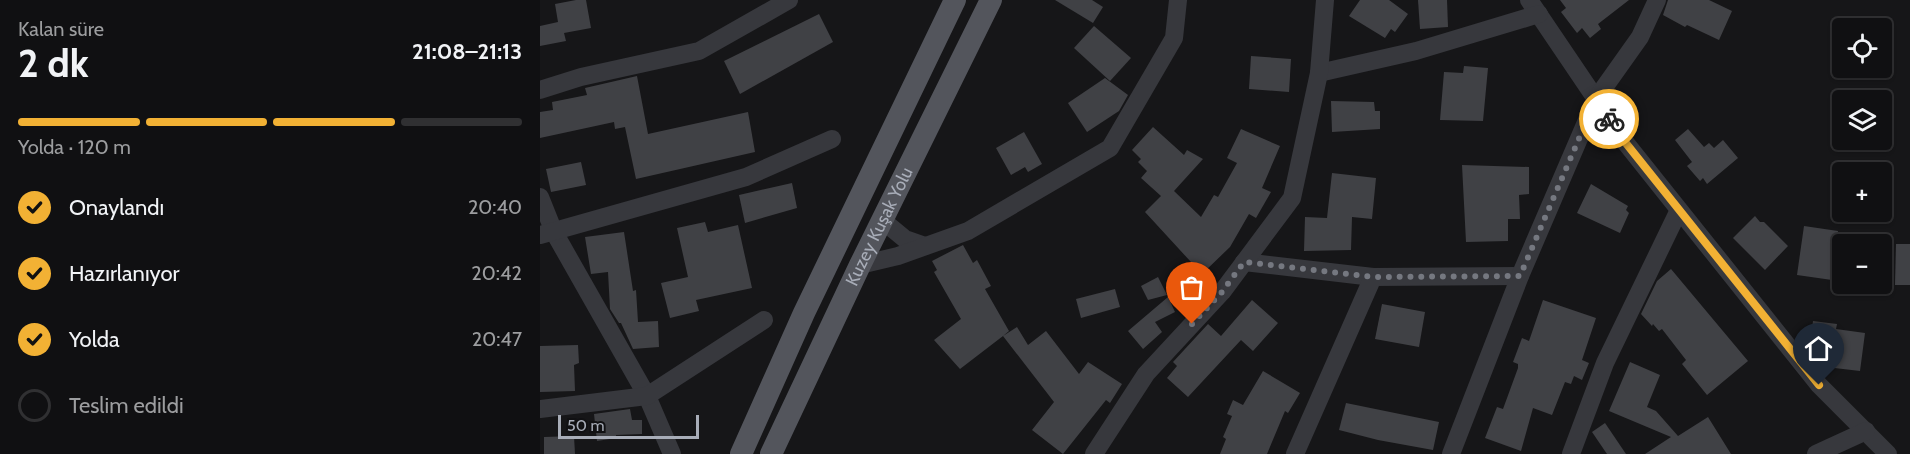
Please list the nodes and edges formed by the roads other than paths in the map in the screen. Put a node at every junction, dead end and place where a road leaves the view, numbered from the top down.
1 (789, 0) edge
2 (955, 0) edge
3 (991, 0) edge
4 (1178, 0) edge
5 (1325, 0) edge
6 (1657, 0) edge
7 (1534, 7) edge
8 (1319, 73) junction
9 (540, 90) edge
10 (1596, 99) junction
11 (832, 139) dead end
12 (540, 197) edge
13 (1680, 210) junction
14 (882, 220) junction
15 (547, 234) edge
16 (925, 246) junction
17 (1244, 262) junction
18 (860, 265) junction
19 (1520, 276) junction
20 (1373, 277) junction
21 (764, 320) dead end
22 (647, 396) junction
23 (540, 409) edge
24 (1866, 431) junction
25 (672, 454) edge
26 (741, 454) edge
27 (771, 454) edge
28 (1094, 454) edge
29 (1295, 454) edge
30 (1451, 454) edge
31 (1571, 454) edge
32 (1816, 454) edge
33 (1888, 454) edge

1 - 9 street
2 - 26 main road, Kuzey Kuşak Yolu
3 - 14 main road, Kuzey Kuşak Yolu
4 - 16 street
5 - 8 street
6 - 10 street
7 - 8 street
7 - 10 street
8 - 17 street
10 - 13 street
10 - 19 street
11 - 15 street
12 - 15 street
13 - 24 street
13 - 31 street
14 - 16 street
14 - 18 main road, Kuzey Kuşak Yolu
15 - 22 street
16 - 18 street
17 - 20 street
17 - 28 street
18 - 27 main road, Kuzey Kuşak Yolu
19 - 20 street
19 - 30 street
20 - 29 street
21 - 22 street
22 - 23 street
22 - 25 street
24 - 32 street
24 - 33 street

